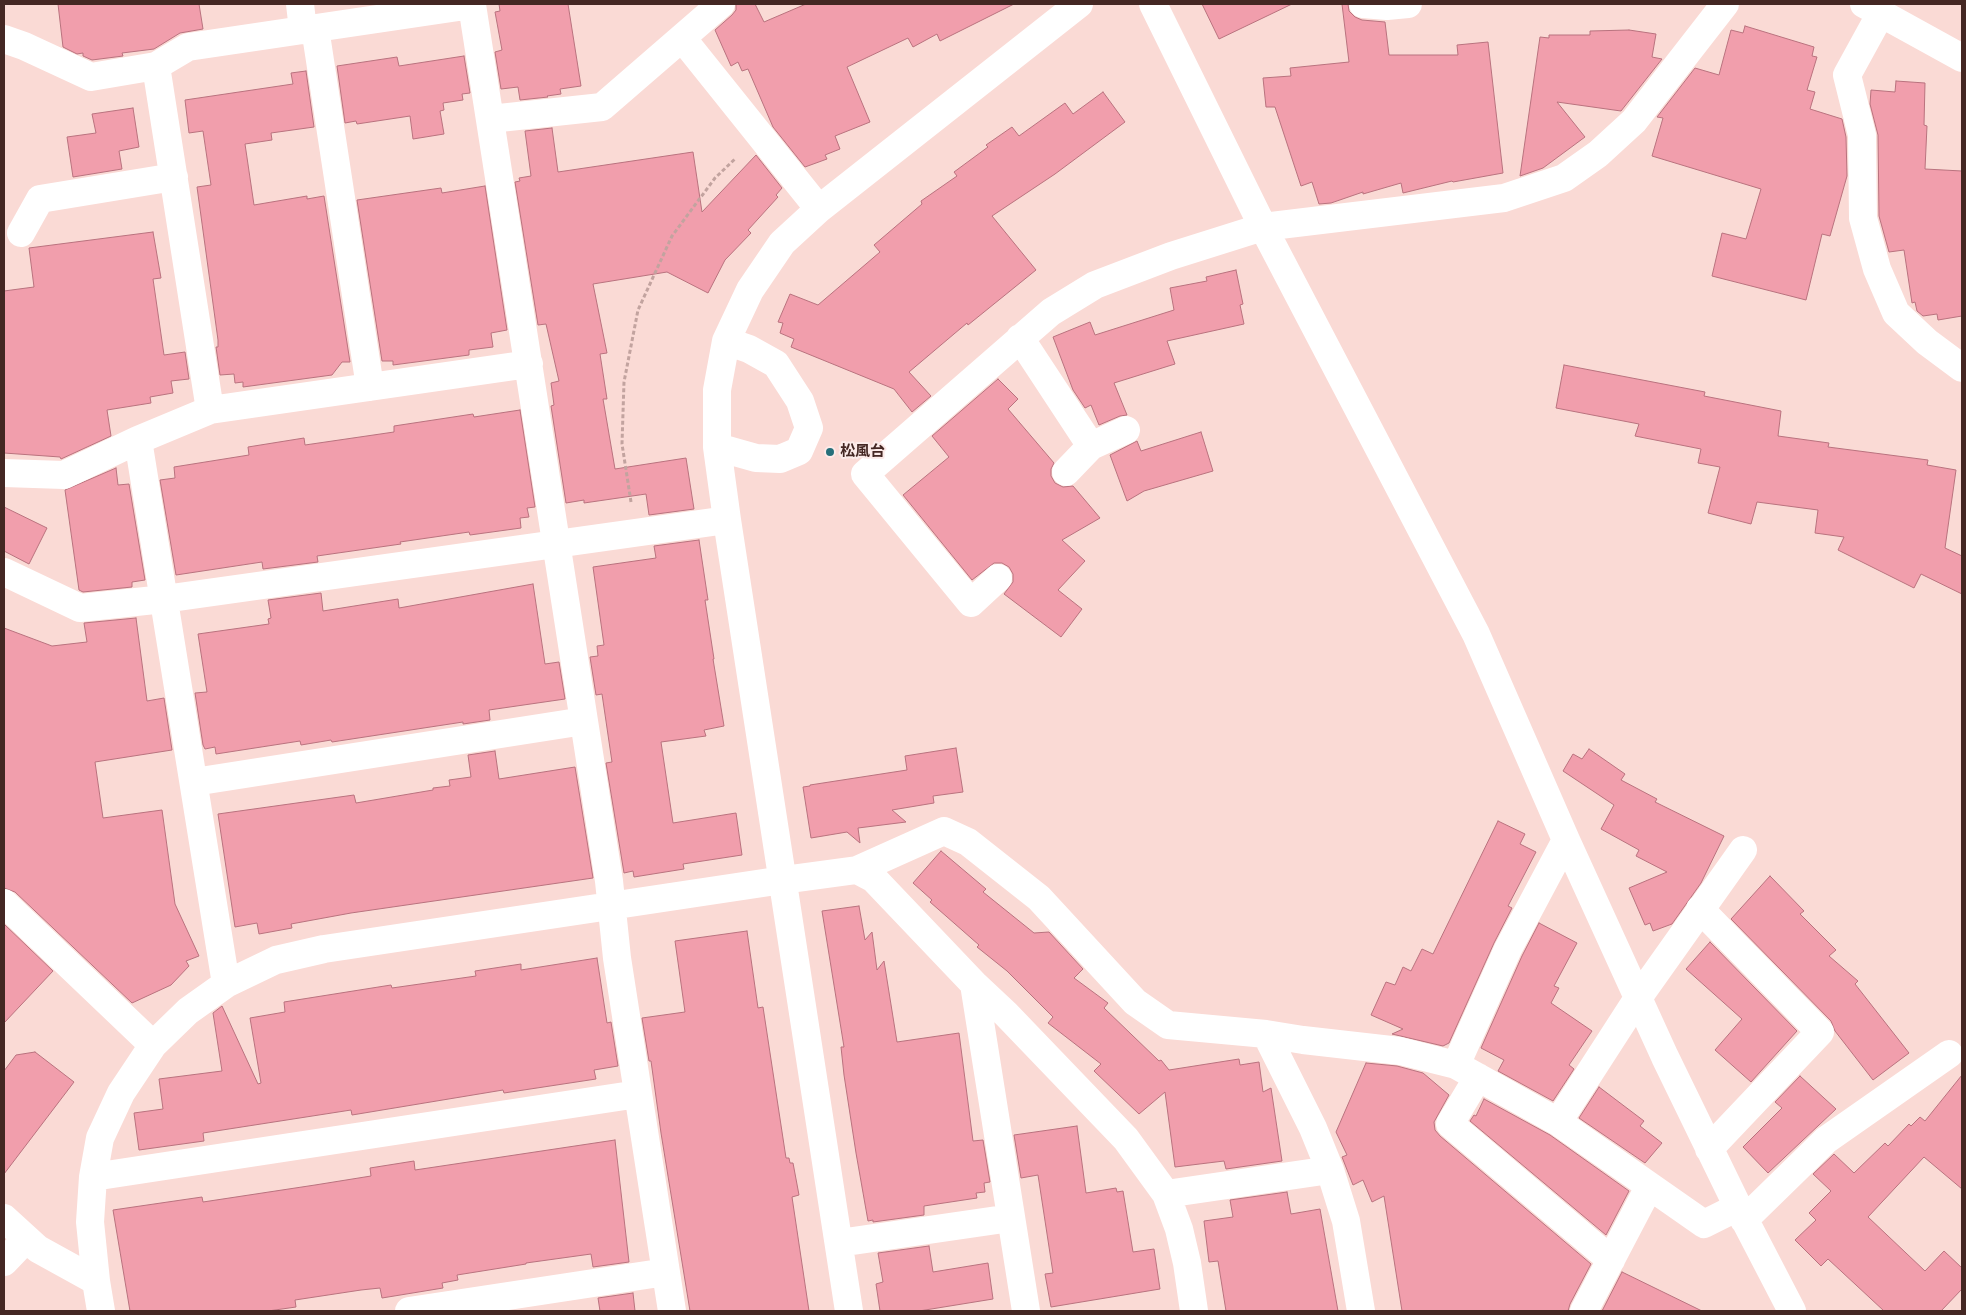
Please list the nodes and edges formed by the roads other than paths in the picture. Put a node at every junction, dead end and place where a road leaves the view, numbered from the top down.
1 (721, 4) edge
2 (1079, 4) edge
3 (1153, 4) edge
4 (1363, 4) edge
5 (1408, 4) edge
6 (1725, 4) edge
7 (1873, 8) edge
8 (306, 21) edge
9 (682, 38) junction
10 (4, 39) edge
11 (1962, 58) edge
12 (156, 66) junction
13 (490, 118) junction
14 (174, 178) junction
15 (819, 209) junction
16 (1263, 227) junction
17 (20, 233) dead end
18 (1020, 338) junction
19 (726, 341) junction
20 (529, 364) junction
21 (1962, 368) edge
22 (370, 387) junction
23 (210, 410) junction
24 (1126, 430) dead end
25 (138, 440) junction
26 (1091, 446) junction
27 (717, 447) junction
28 (1066, 472) dead end
29 (4, 473) edge
30 (727, 520) junction
31 (556, 544) junction
32 (4, 572) edge
33 (998, 578) dead end
34 (164, 599) junction
35 (584, 721) junction
36 (194, 782) junction
37 (1566, 840) junction
38 (1743, 850) dead end
39 (857, 870) junction
40 (783, 880) junction
41 (4, 903) edge
42 (613, 905) junction
43 (1700, 909) junction
44 (226, 984) junction
45 (974, 984) junction
46 (1638, 998) junction
47 (1266, 1034) junction
48 (153, 1045) junction
49 (1950, 1054) dead end
50 (1467, 1071) junction
51 (638, 1094) junction
52 (1558, 1122) junction
53 (1709, 1149) junction
54 (1330, 1170) junction
55 (93, 1178) junction
56 (1649, 1187) junction
57 (1166, 1194) junction
58 (1741, 1213) junction
59 (4, 1218) edge
60 (1011, 1218) junction
61 (26, 1238) junction
62 (839, 1243) junction
63 (1611, 1260) junction
64 (4, 1262) edge
65 (666, 1272) junction
66 (96, 1281) junction
67 (101, 1311) edge
68 (409, 1311) edge
69 (672, 1311) edge
70 (849, 1311) edge
71 (1026, 1311) edge
72 (1194, 1311) edge
73 (1361, 1311) edge
74 (1584, 1311) edge
75 (1792, 1311) edge

1 - 9 street
2 - 15 street
3 - 16 street
4 - 5 street
6 - 16 street
7 - 11 street
7 - 21 street
8 - 12 street
8 - 13 street
8 - 22 street
9 - 13 street
9 - 15 street
10 - 12 street
12 - 14 street
13 - 20 street
14 - 17 street
14 - 23 street
15 - 19 street
16 - 18 street
16 - 37 street
18 - 26 street
18 - 33 street
19 - 27 street
19 - 27 street
20 - 22 street
20 - 31 street
22 - 23 street
23 - 25 street
24 - 26 street
25 - 29 street
25 - 34 street
26 - 28 street
27 - 30 street
30 - 31 street
30 - 40 street
31 - 34 street
31 - 35 street
32 - 34 street
34 - 36 street
35 - 36 street
35 - 42 street
36 - 44 street
37 - 46 street
37 - 50 street
38 - 43 street
39 - 40 street
39 - 45 street
39 - 47 street
40 - 42 street
40 - 62 street
41 - 48 street
42 - 44 street
42 - 51 street
43 - 46 street
43 - 53 street
44 - 48 street
45 - 57 street
45 - 60 street
46 - 52 street
46 - 53 street
47 - 50 street
47 - 54 street
48 - 55 street
49 - 58 street
50 - 52 street
50 - 63 street
51 - 55 street
51 - 65 street
52 - 56 street
53 - 58 street
54 - 57 street
54 - 73 street
55 - 66 street
56 - 58 street
56 - 63 street
57 - 72 street
58 - 75 street
59 - 61 street
60 - 62 street
60 - 71 street
61 - 64 street
61 - 66 street
62 - 70 street
63 - 74 street
65 - 68 street
65 - 69 street
66 - 67 street

